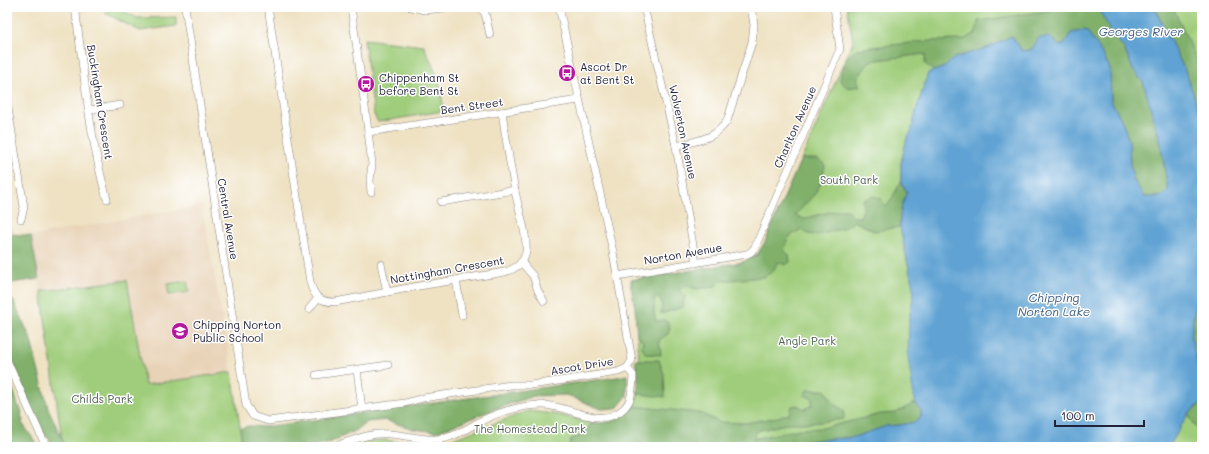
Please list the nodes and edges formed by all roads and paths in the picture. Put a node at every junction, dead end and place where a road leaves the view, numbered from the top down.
1 (75, 7) edge
2 (185, 7) edge
3 (268, 7) edge
4 (351, 7) edge
5 (411, 7) edge
6 (454, 7) edge
7 (479, 7) edge
8 (559, 7) edge
9 (644, 7) edge
10 (751, 7) edge
11 (834, 7) edge
12 (490, 35) dead end
13 (579, 100) junction
14 (7, 102) edge
15 (120, 105) dead end
16 (89, 110) junction
17 (502, 112) junction
18 (368, 132) junction
19 (10, 137) edge
20 (676, 146) junction
21 (515, 190) junction
22 (370, 192) dead end
23 (107, 199) dead end
24 (441, 202) dead end
25 (21, 219) dead end
26 (751, 252) joint
27 (521, 262) junction
28 (696, 263) junction
29 (381, 264) dead end
30 (618, 276) junction
31 (456, 280) junction
32 (387, 292) junction
33 (318, 298) junction
34 (544, 301) dead end
35 (309, 309) dead end
36 (462, 315) dead end
37 (7, 361) edge
38 (388, 365) dead end
39 (627, 368) junction
40 (357, 370) junction
41 (316, 375) dead end
42 (362, 409) junction
43 (268, 421) joint
44 (50, 447) edge
45 (333, 447) edge

1 - 16 street, Buckingham Crescent
2 - 43 street, Central Avenue
3 - 33 street
4 - 18 street
5 - 6 street
7 - 12 street
8 - 13 street, Ascot Drive
9 - 20 street, Wolverton Avenue
10 - 20 street
11 - 26 street, Charlton Avenue
13 - 17 street, Bent Street
13 - 30 street, Ascot Drive
14 - 19 street
15 - 16 street
16 - 23 street, Buckingham Crescent
17 - 18 street, Bent Street
17 - 21 street
18 - 22 street
19 - 25 street
20 - 28 street, Wolverton Avenue
21 - 24 street
21 - 27 street
26 - 28 street, Norton Avenue
27 - 31 street, Nottingham Crescent
27 - 34 street
28 - 30 street, Norton Avenue
29 - 32 street
30 - 39 street, Ascot Drive
31 - 32 street, Nottingham Crescent
31 - 36 street
32 - 33 street, Nottingham Crescent
33 - 35 street
37 - 44 street
38 - 40 street
39 - 42 street, Ascot Drive
39 - 45 street
40 - 41 street
40 - 42 street
42 - 43 street, Ascot Drive

